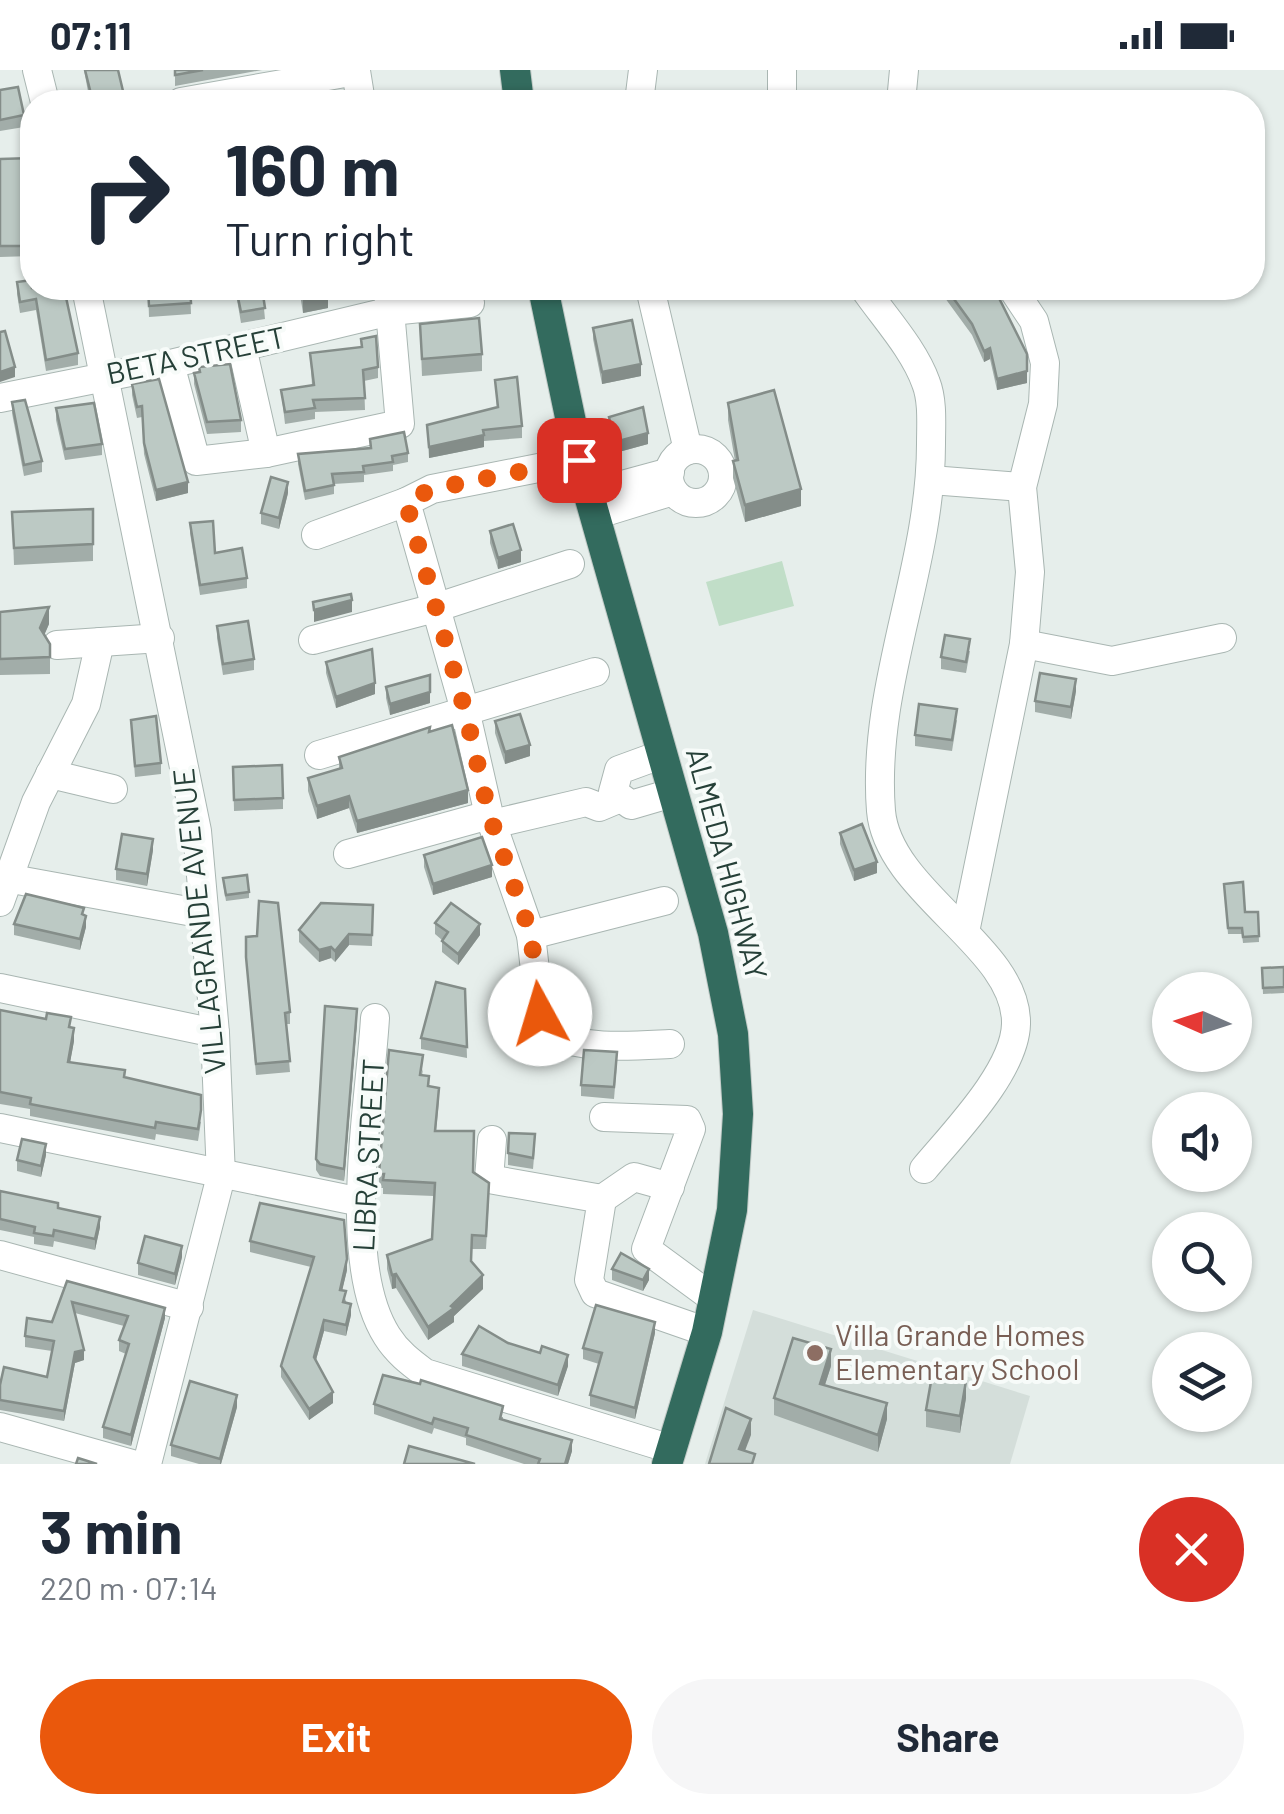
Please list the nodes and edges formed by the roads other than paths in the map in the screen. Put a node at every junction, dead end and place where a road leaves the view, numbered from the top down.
1 (249, 90) edge
2 (359, 90) edge
3 (89, 300) edge
4 (387, 300) edge
5 (390, 300) edge
6 (410, 300) edge
7 (546, 300) edge
8 (652, 300) edge
9 (872, 300) edge
10 (1020, 300) edge
11 (470, 303) dead end
12 (242, 347) junction
13 (170, 364) junction
14 (105, 376) junction
15 (0, 398) edge
16 (266, 453) junction
17 (579, 460) junction
18 (931, 480) junction
19 (1022, 486) junction
20 (604, 501) junction
21 (406, 502) junction
22 (316, 535) dead end
23 (570, 564) dead end
24 (435, 608) junction
25 (160, 638) junction
26 (1222, 638) dead end
27 (313, 640) dead end
28 (100, 642) junction
29 (1024, 644) junction
30 (58, 645) dead end
31 (595, 672) dead end
32 (466, 714) junction
33 (319, 755) dead end
34 (660, 755) junction
35 (50, 774) junction
36 (113, 789) dead end
37 (616, 791) junction
38 (672, 793) junction
39 (490, 820) junction
40 (348, 854) dead end
41 (6, 891) edge
42 (664, 902) dead end
43 (204, 914) junction
44 (965, 932) junction
45 (531, 935) junction
46 (0, 988) edge
47 (376, 1018) dead end
48 (215, 1032) junction
49 (670, 1044) dead end
50 (604, 1117) dead end
51 (0, 1128) edge
52 (492, 1140) dead end
53 (924, 1169) dead end
54 (221, 1176) junction
55 (670, 1187) junction
56 (602, 1199) junction
57 (361, 1202) junction
58 (0, 1255) edge
59 (714, 1299) junction
60 (189, 1307) junction
61 (706, 1332) junction
62 (0, 1427) edge
63 (669, 1456) edge
64 (132, 1464) edge
65 (147, 1464) edge

1 - 2 street
3 - 14 street, VILLAGRANDE AVENUE
4 - 12 street, BETA STREET
5 - 16 street
6 - 11 street, BETA STREET
7 - 17 highway, ALMEDA HIGHWAY
8 - 20 street
9 - 18 street
10 - 19 street
12 - 13 street, BETA STREET
12 - 16 street
13 - 14 street, BETA STREET
13 - 16 street
14 - 15 street, BETA STREET
14 - 25 street, VILLAGRANDE AVENUE
17 - 20 highway, ALMEDA HIGHWAY
17 - 21 street
18 - 19 street
18 - 44 street
19 - 29 street
20 - 34 highway, ALMEDA HIGHWAY
21 - 22 street
21 - 24 street
23 - 24 street
24 - 27 street
24 - 32 street
25 - 28 street
25 - 43 street, VILLAGRANDE AVENUE
26 - 29 street
28 - 30 street
28 - 35 street
29 - 44 street
31 - 32 street
32 - 33 street
32 - 39 street
34 - 37 street
34 - 38 highway, ALMEDA HIGHWAY
35 - 36 street
35 - 41 street
37 - 38 street
37 - 39 street
38 - 59 highway, ALMEDA HIGHWAY
39 - 40 street
39 - 45 street
41 - 43 street
42 - 45 street
43 - 48 street, VILLAGRANDE AVENUE
44 - 53 street
45 - 49 street
46 - 48 street
47 - 57 street, LIBRA STREET
48 - 54 street, VILLAGRANDE AVENUE
50 - 55 street
51 - 54 street
52 - 56 street
54 - 57 street
54 - 60 street, VILLAGRANDE AVENUE
55 - 56 street
55 - 59 street
56 - 61 street
57 - 63 street, LIBRA STREET
58 - 60 street
59 - 61 highway, ALMEDA HIGHWAY
60 - 65 street, VILLAGRANDE AVENUE
61 - 63 highway, ALMEDA HIGHWAY
62 - 64 street

